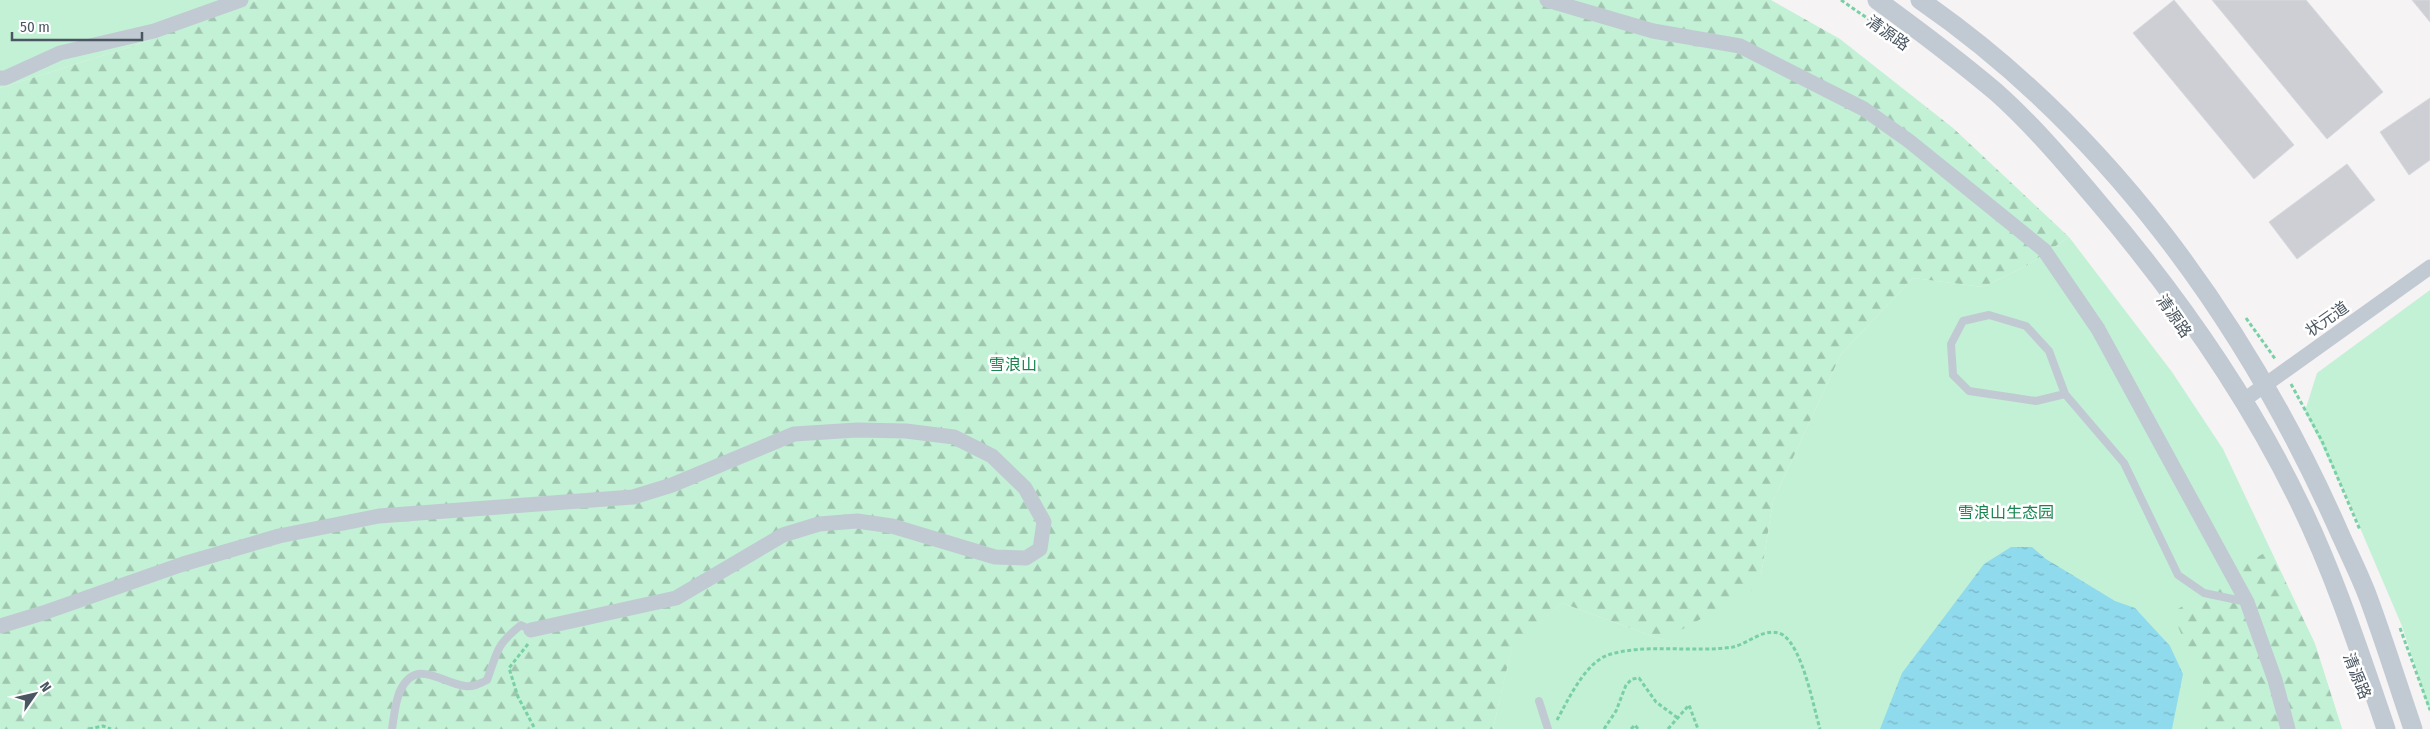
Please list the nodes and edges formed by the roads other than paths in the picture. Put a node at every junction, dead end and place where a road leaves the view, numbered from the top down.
1 (241, 0) edge
2 (1547, 0) edge
3 (1877, 0) edge
4 (1920, 0) edge
5 (0, 78) edge
6 (2430, 267) edge
7 (2266, 385) junction
8 (2065, 394) junction
9 (2244, 400) junction
10 (2247, 602) junction
11 (0, 626) edge
12 (530, 637) joint
13 (1539, 701) dead end
14 (392, 729) edge
15 (1548, 729) edge
16 (2288, 729) edge
17 (2386, 729) edge
18 (2413, 729) edge

1 - 5 street
2 - 10 street
3 - 9 street, 清源路
4 - 7 street
6 - 7 street, 状元道
7 - 9 street, 状元道
7 - 18 street
8 - 8 lane
8 - 10 lane
9 - 17 street, 清源路
10 - 16 street
11 - 12 street
12 - 14 lane
13 - 15 lane

